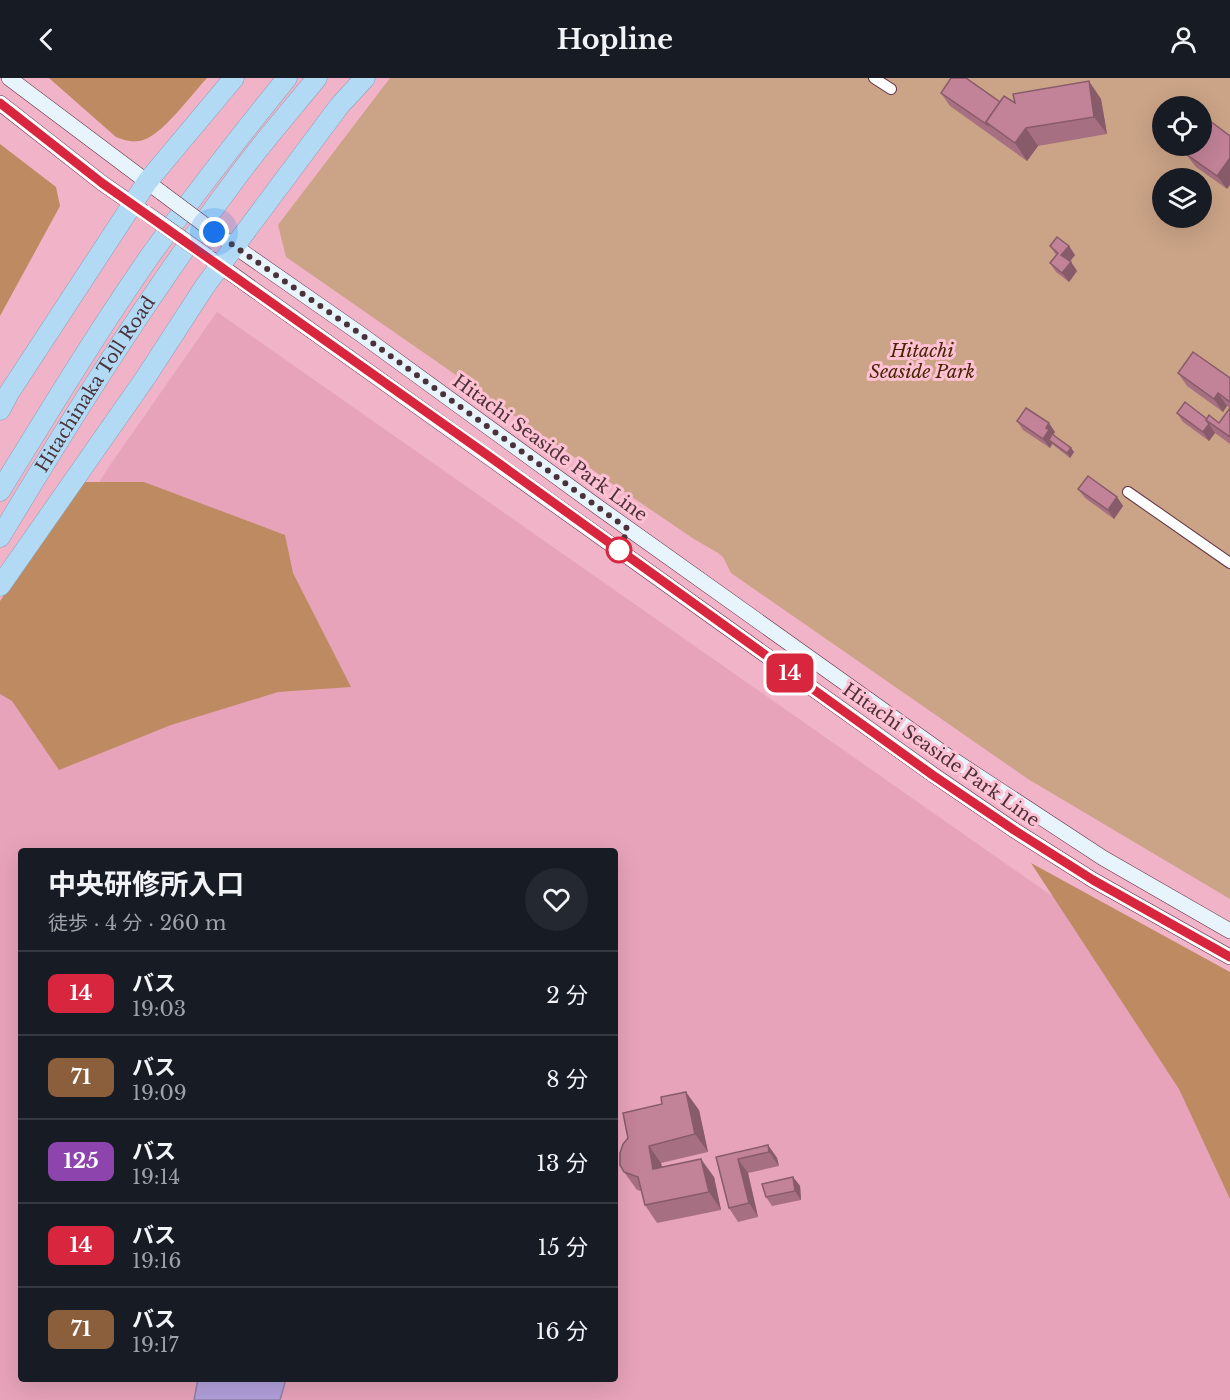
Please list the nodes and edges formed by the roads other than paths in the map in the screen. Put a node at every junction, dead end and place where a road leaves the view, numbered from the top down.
1 (9, 78) edge
2 (234, 78) edge
3 (287, 78) edge
4 (317, 78) edge
5 (365, 78) edge
6 (874, 78) edge
7 (891, 89) dead end
8 (0, 103) edge
9 (154, 187) junction
10 (139, 209) junction
11 (228, 241) junction
12 (214, 261) junction
13 (0, 410) edge
14 (0, 491) edge
15 (1128, 492) dead end
16 (0, 537) edge
17 (1230, 563) edge
18 (0, 586) edge
19 (1230, 931) edge
20 (1230, 957) edge

1 - 9 main road, Hitachi Seaside Park Line
2 - 9 highway
3 - 14 highway, Hitachinaka Toll Road
4 - 16 highway, Hitachinaka Toll Road
5 - 11 highway
6 - 7 street
8 - 10 main road, Hitachi Seaside Park Line
9 - 10 highway
9 - 11 main road, Hitachi Seaside Park Line, bridge
10 - 12 main road, Hitachi Seaside Park Line, bridge
10 - 13 highway
11 - 12 highway
11 - 19 main road, Hitachi Seaside Park Line
12 - 18 highway
12 - 20 main road, Hitachi Seaside Park Line
15 - 17 street

